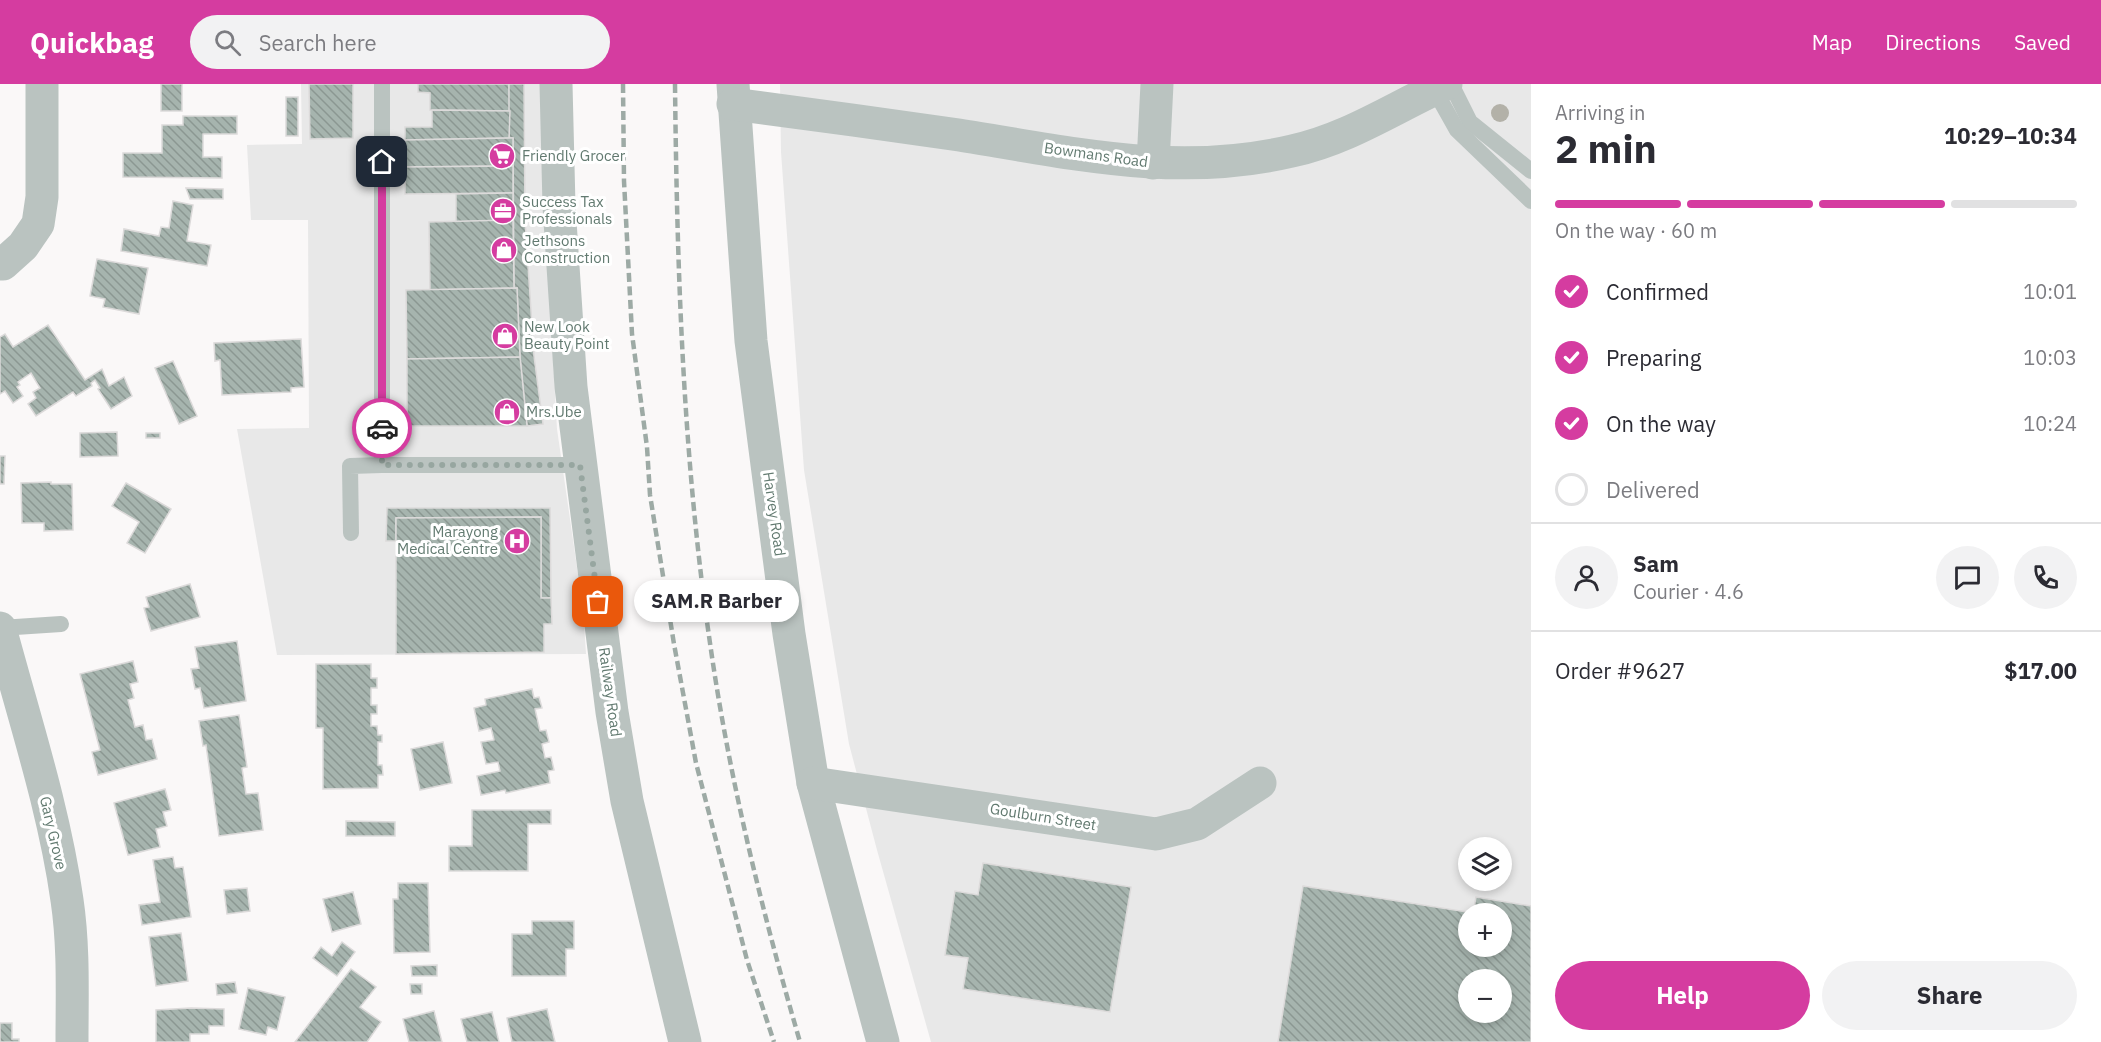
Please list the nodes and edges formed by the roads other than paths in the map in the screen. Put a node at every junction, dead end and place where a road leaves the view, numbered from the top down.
1 (42, 84) edge
2 (382, 84) edge
3 (556, 84) edge
4 (1156, 84) edge
5 (1444, 86) edge
6 (733, 94) edge
7 (1152, 163) junction
8 (1531, 171) edge
9 (1531, 201) edge
10 (0, 264) edge
11 (382, 465) junction
12 (580, 465) junction
13 (351, 533) dead end
14 (61, 624) dead end
15 (0, 628) edge
16 (813, 783) junction
17 (1260, 783) dead end
18 (72, 1042) edge
19 (685, 1042) edge
20 (883, 1042) edge

1 - 10 street
2 - 11 lane
3 - 12 street, Railway Road
4 - 7 street
5 - 7 street, Bowmans Road
5 - 8 lane
5 - 9 lane
6 - 7 street, Bowmans Road
6 - 16 street, Harvey Road
11 - 12 lane
11 - 13 lane
12 - 19 street, Railway Road
14 - 15 lane, Gary Grove
15 - 18 street, Gary Grove
16 - 17 street, Goulburn Street
16 - 20 street, Harvey Road

